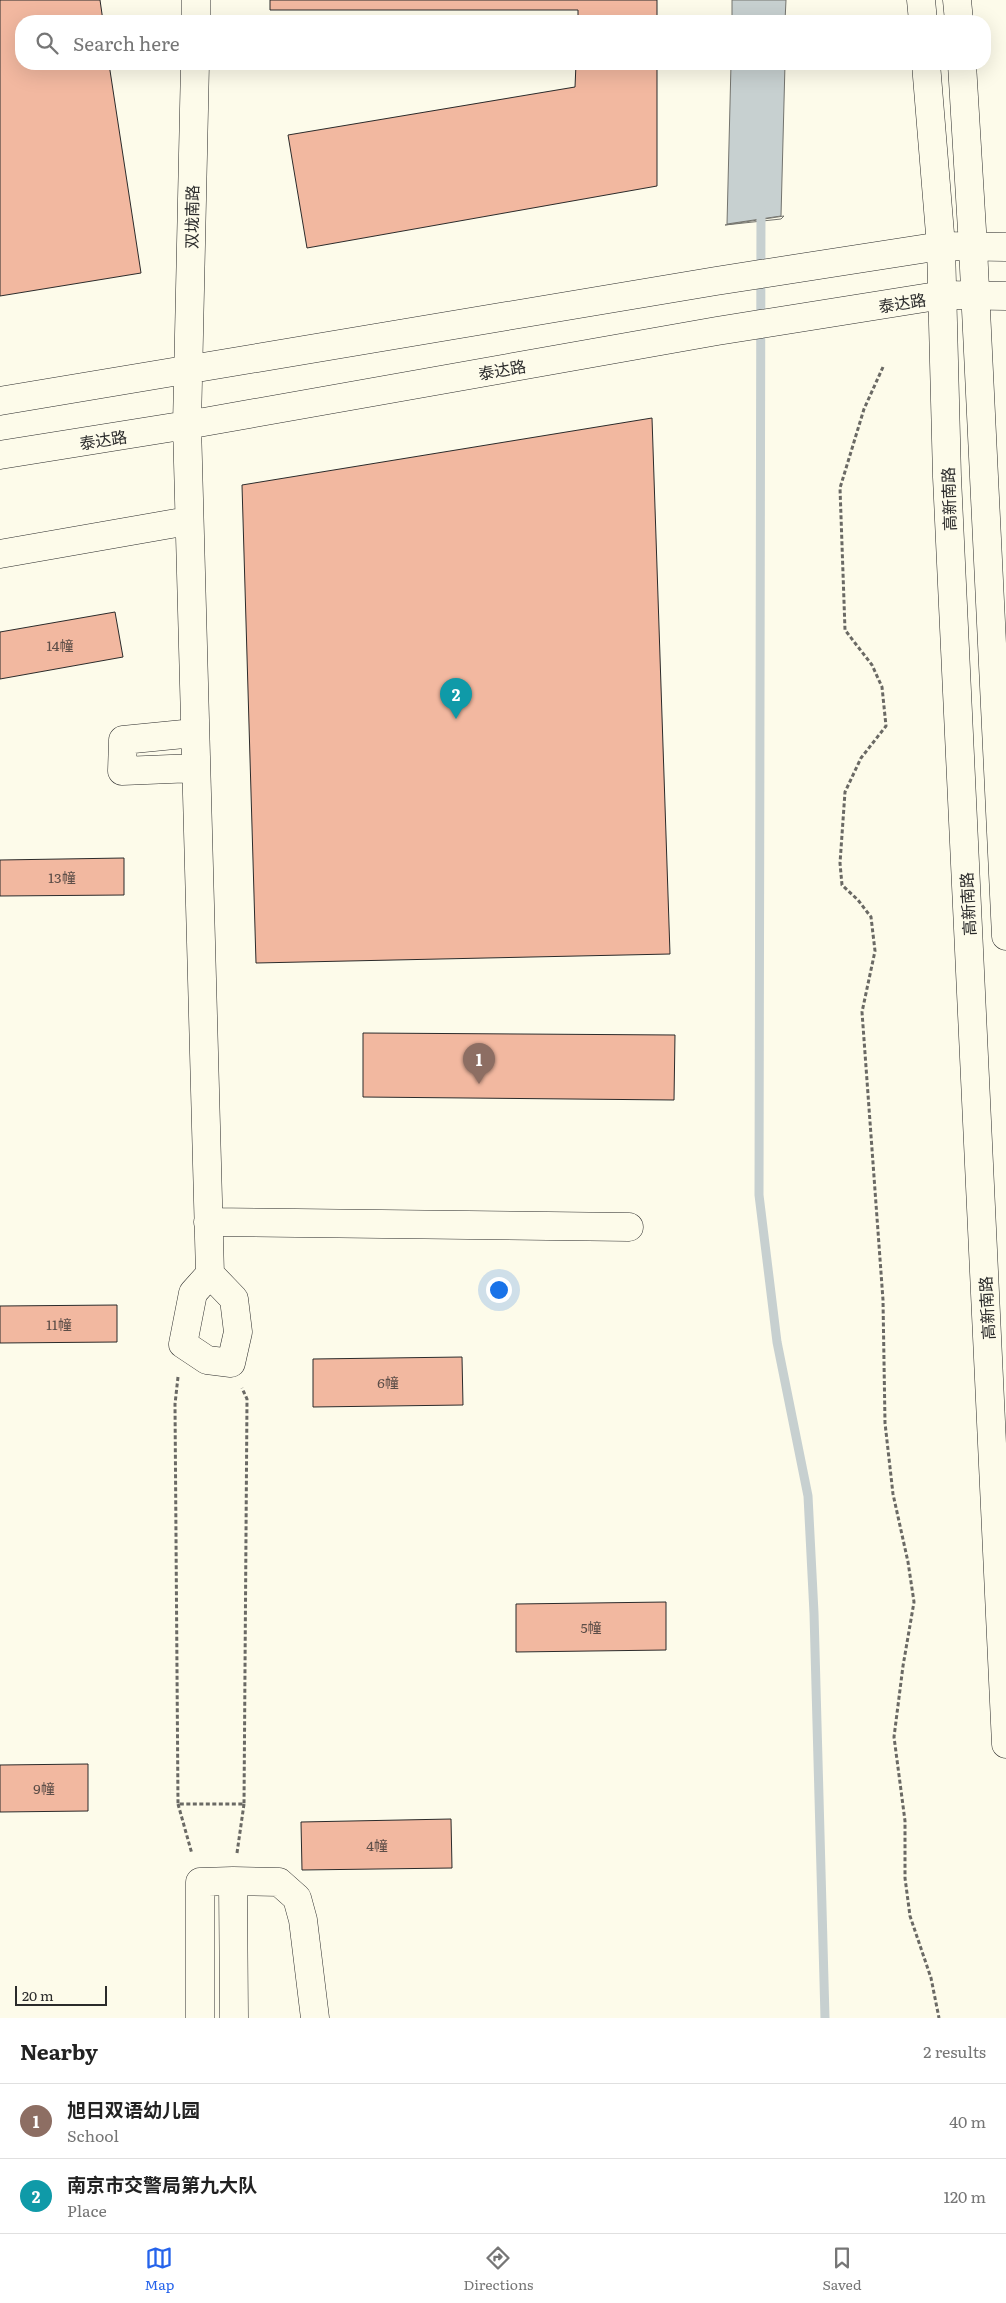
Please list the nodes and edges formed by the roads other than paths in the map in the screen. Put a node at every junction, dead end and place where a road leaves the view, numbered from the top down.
1 (196, 0) edge
2 (921, 0) edge
3 (957, 0) edge
4 (196, 15) edge
5 (922, 15) edge
6 (958, 15) edge
7 (195, 70) edge
8 (926, 70) edge
9 (962, 70) edge
10 (941, 246) junction
11 (974, 247) junction
12 (1006, 247) edge
13 (943, 295) junction
14 (976, 295) junction
15 (1006, 296) edge
16 (187, 370) junction
17 (0, 401) edge
18 (187, 426) junction
19 (0, 455) edge
20 (188, 521) junction
21 (0, 554) edge
22 (194, 733) junction
23 (195, 768) junction
24 (1006, 936) edge
25 (208, 1222) junction
26 (629, 1227) dead end
27 (210, 1274) junction
28 (1006, 1744) edge
29 (233, 1881) junction
30 (200, 2018) edge
31 (234, 2018) edge
32 (315, 2018) edge

1 - 4 street
2 - 5 street
3 - 6 street
7 - 16 street, 双垅南路
8 - 10 street, 高新南路
9 - 11 street
10 - 11 street
10 - 13 street, 高新南路
10 - 16 street
11 - 12 street
11 - 14 street
13 - 14 street, 泰达路
13 - 18 street, 泰达路
13 - 28 street, 高新南路
14 - 15 street, 泰达路
14 - 24 street
16 - 17 street
16 - 18 street, 双垅南路
18 - 19 street, 泰达路
18 - 20 street, 双垅南路
20 - 21 street
20 - 22 street, 双垅南路
22 - 23 street, 双垅南路
22 - 23 street
23 - 25 street, 双垅南路
25 - 26 street
25 - 27 street, 双垅南路
27 - 27 street
29 - 30 street
29 - 31 street
29 - 32 street

